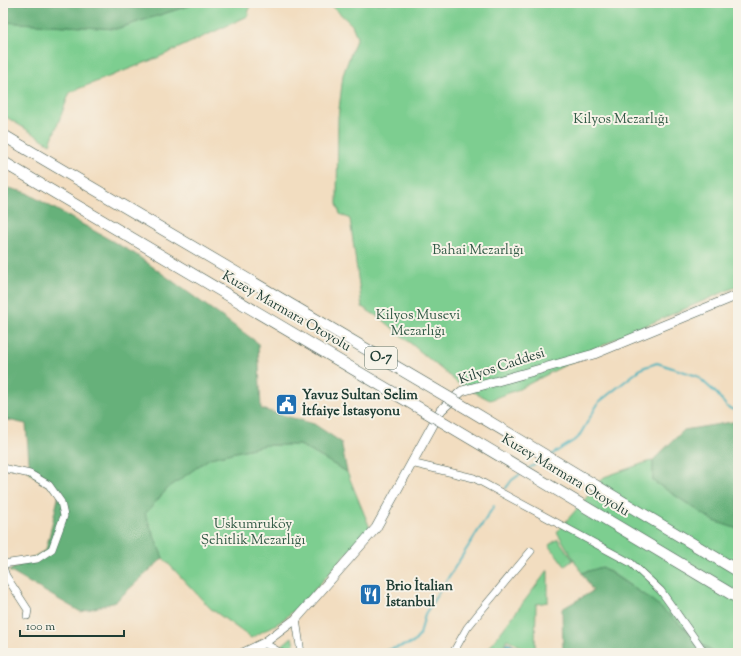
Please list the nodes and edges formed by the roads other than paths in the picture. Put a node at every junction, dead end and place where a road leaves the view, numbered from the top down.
1 (3, 135) edge
2 (3, 162) edge
3 (738, 295) edge
4 (411, 463) junction
5 (3, 468) edge
6 (531, 551) dead end
7 (3, 566) edge
8 (738, 571) edge
9 (738, 598) edge
10 (27, 616) dead end
11 (296, 619) junction
12 (264, 643) junction
13 (243, 653) edge
14 (281, 653) edge
15 (301, 653) edge
16 (453, 653) edge
17 (705, 653) edge

1 - 8 highway, Kuzey Marmara Otoyolu / O-7, bridge
2 - 9 highway, Kuzey Marmara Otoyolu / O-7, bridge
3 - 4 main road, Kilyos Caddesi
4 - 11 main road, Kilyos Caddesi
4 - 17 street
5 - 7 street
6 - 16 street
7 - 10 street
11 - 12 main road, Kilyos Caddesi
11 - 15 street
12 - 13 main road, Kilyos Caddesi
12 - 14 street

